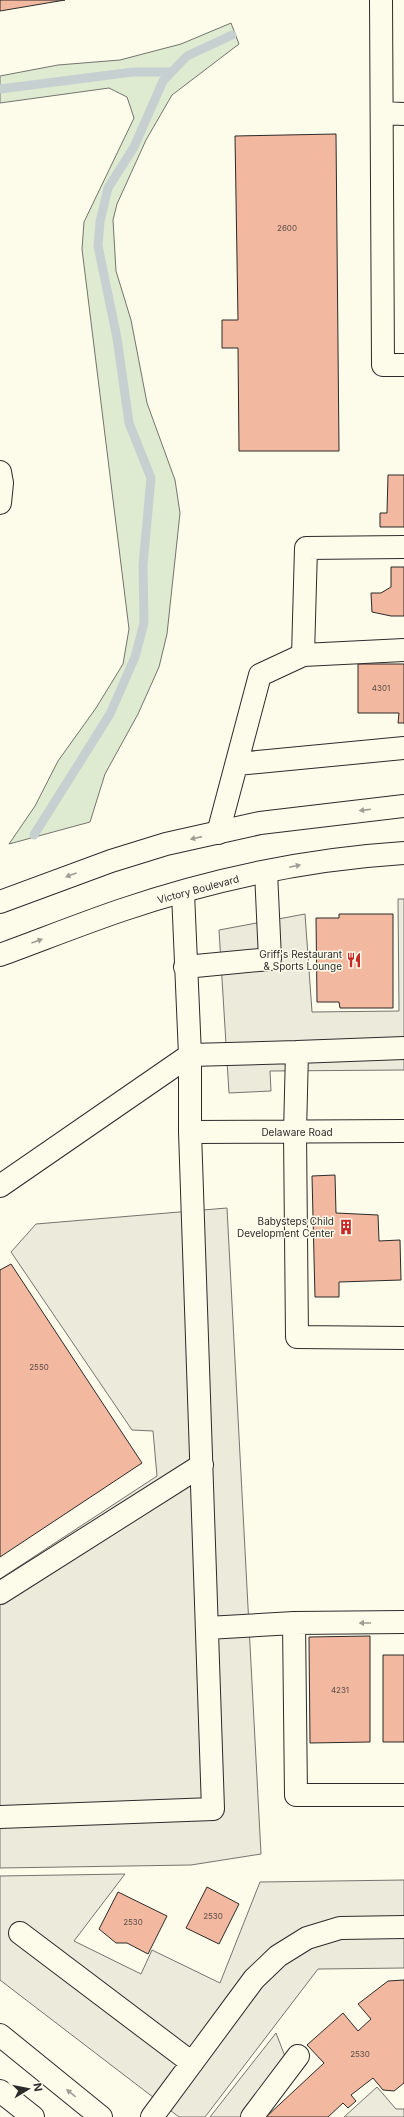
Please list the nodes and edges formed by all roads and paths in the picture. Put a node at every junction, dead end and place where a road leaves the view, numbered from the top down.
1 (381, 0) edge
2 (382, 113) junction
3 (404, 114) edge
4 (404, 364) edge
5 (0, 472) edge
6 (0, 503) edge
7 (404, 547) edge
8 (404, 650) edge
9 (302, 656) junction
10 (404, 748) edge
11 (236, 764) junction
12 (404, 806) edge
13 (218, 833) junction
14 (404, 853) edge
15 (266, 872) junction
16 (183, 893) junction
17 (0, 902) edge
18 (0, 955) edge
19 (185, 967) junction
20 (404, 1048) edge
21 (297, 1052) junction
22 (190, 1055) junction
23 (404, 1131) edge
24 (190, 1132) junction
25 (295, 1133) junction
26 (0, 1186) edge
27 (404, 1338) edge
28 (202, 1465) junction
29 (0, 1593) edge
30 (404, 1622) edge
31 (294, 1623) junction
32 (207, 1628) junction
33 (404, 1795) edge
34 (0, 1818) edge
35 (404, 1927) edge
36 (20, 1933) dead end
37 (0, 2036) edge
38 (298, 2056) dead end
39 (192, 2063) junction
40 (0, 2091) edge
41 (33, 2117) edge
42 (101, 2117) edge
43 (152, 2117) edge
44 (252, 2117) edge

1 - 2 main road
2 - 3 main road
2 - 4 main road
5 - 6 main road
7 - 9 main road
8 - 9 main road
9 - 11 main road
10 - 11 main road
11 - 13 main road
12 -> 13 main road
13 -> 17 main road
15 -> 14 main road, Victory Boulevard
15 - 16 main road, Victory Boulevard
15 - 19 main road
18 -> 16 main road, Victory Boulevard
16 - 19 main road
19 - 22 main road
20 - 21 main road
21 - 22 main road
21 - 25 main road
22 - 24 main road
22 - 26 main road
23 - 25 main road, Delaware Road
24 - 25 main road, Delaware Road
24 - 28 main road
25 - 27 main road
28 - 29 main road
28 - 32 main road
30 -> 31 main road
31 - 32 main road
31 - 33 main road
32 - 34 main road
35 - 39 main road
36 - 39 main road
42 -> 37 main road
38 - 44 main road
39 - 43 main road
40 - 41 main road

